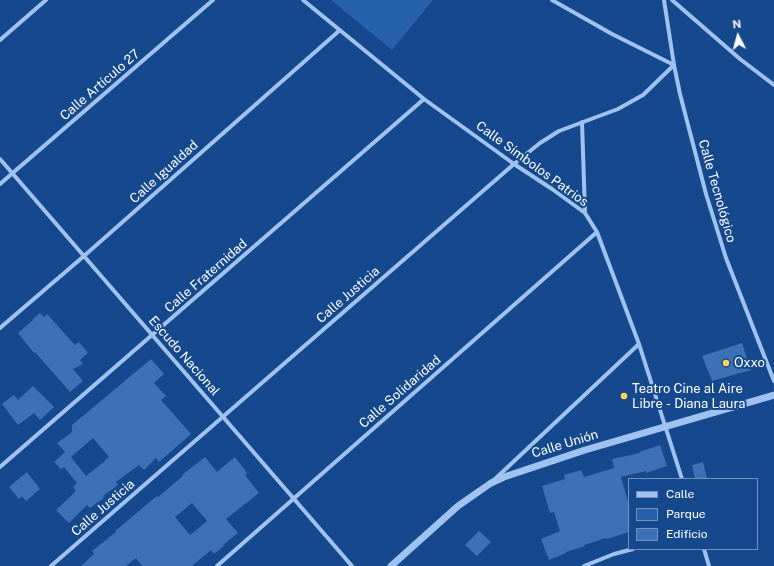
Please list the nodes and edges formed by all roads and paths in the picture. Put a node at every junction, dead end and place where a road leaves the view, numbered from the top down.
1 (46, 0) edge
2 (213, 0) edge
3 (303, 0) edge
4 (552, 0) edge
5 (664, 0) edge
6 (672, 0) edge
7 (340, 30) junction
8 (0, 40) edge
9 (674, 65) junction
10 (774, 86) edge
11 (424, 99) junction
12 (582, 122) junction
13 (0, 158) edge
14 (514, 164) junction
15 (13, 173) junction
16 (0, 184) edge
17 (585, 213) junction
18 (596, 232) junction
19 (84, 256) junction
20 (0, 328) edge
21 (153, 335) junction
22 (639, 344) junction
23 (774, 381) edge
24 (774, 395) edge
25 (223, 417) junction
26 (666, 426) junction
27 (0, 467) edge
28 (682, 478) edge
29 (491, 483) junction
30 (294, 499) junction
31 (629, 550) edge
32 (704, 550) edge
33 (51, 566) edge
34 (217, 566) edge
35 (352, 566) edge
36 (390, 566) edge
37 (584, 566) edge
38 (709, 566) edge

1 - 8 street
2 - 15 street, Calle Artículo 27
3 - 7 street, Calle Símbolos Patrios
4 - 9 street
5 - 9 street, Calle Tecnológico
6 - 10 street
7 - 11 street, Calle Símbolos Patrios
7 - 19 street, Calle Igualdad
9 - 12 street, Calle Justicia
9 - 23 street, Calle Tecnológico
11 - 14 street, Calle Símbolos Patrios
11 - 21 street, Calle Fraternidad
12 - 14 street, Calle Justicia
12 - 17 street
13 - 15 street, Escudo Nacional
14 - 17 street, Calle Símbolos Patrios
14 - 25 street, Calle Justicia
15 - 16 street, Calle Artículo 27
15 - 19 street, Escudo Nacional
17 - 18 street, Calle Símbolos Patrios
18 - 22 street, Calle Símbolos Patrios
18 - 30 street, Calle Solidaridad
19 - 20 street, Calle Igualdad
19 - 21 street, Escudo Nacional
21 - 25 street, Escudo Nacional
21 - 27 street, Calle Fraternidad
22 - 26 street, Calle Símbolos Patrios
22 - 29 street
24 - 26 street, Calle Unión
25 - 30 street, Escudo Nacional
25 - 33 street, Calle Justicia
26 - 28 street, Calle Símbolos Patrios
26 - 29 street, Calle Unión
29 - 36 street, Calle Unión
30 - 34 street, Calle Solidaridad
30 - 35 street, Escudo Nacional
31 - 37 street
32 - 38 street

